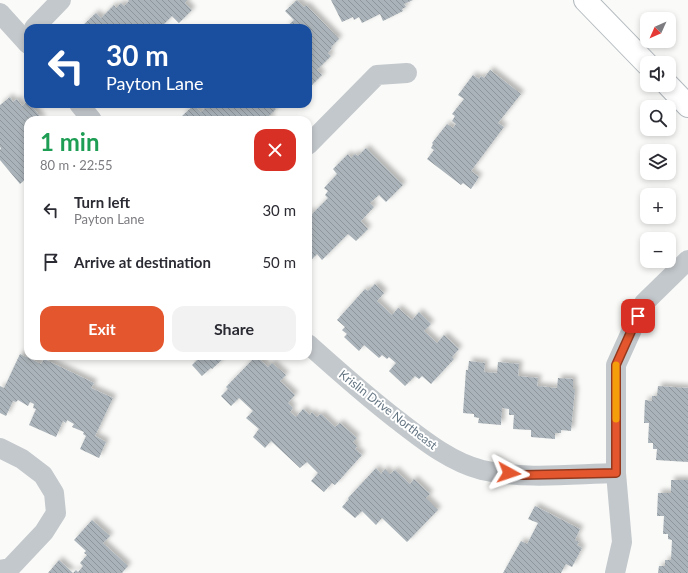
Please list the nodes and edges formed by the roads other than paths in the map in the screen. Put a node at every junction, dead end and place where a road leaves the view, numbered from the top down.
1 (61, 0) edge
2 (584, 0) edge
3 (0, 13) edge
4 (39, 24) edge
5 (24, 33) edge
6 (640, 57) edge
7 (407, 73) dead end
8 (675, 92) edge
9 (688, 106) edge
10 (82, 108) edge
11 (89, 116) edge
12 (312, 141) edge
13 (688, 260) edge
14 (312, 348) edge
15 (0, 448) edge
16 (616, 473) junction
17 (0, 570) edge
18 (614, 573) edge

1 - 4 street
2 - 6 main road
3 - 5 street
7 - 12 street
8 - 9 main road
10 - 11 street
13 - 16 street
14 - 16 street, Krislin Drive Northeast
15 - 17 street
16 - 18 street

